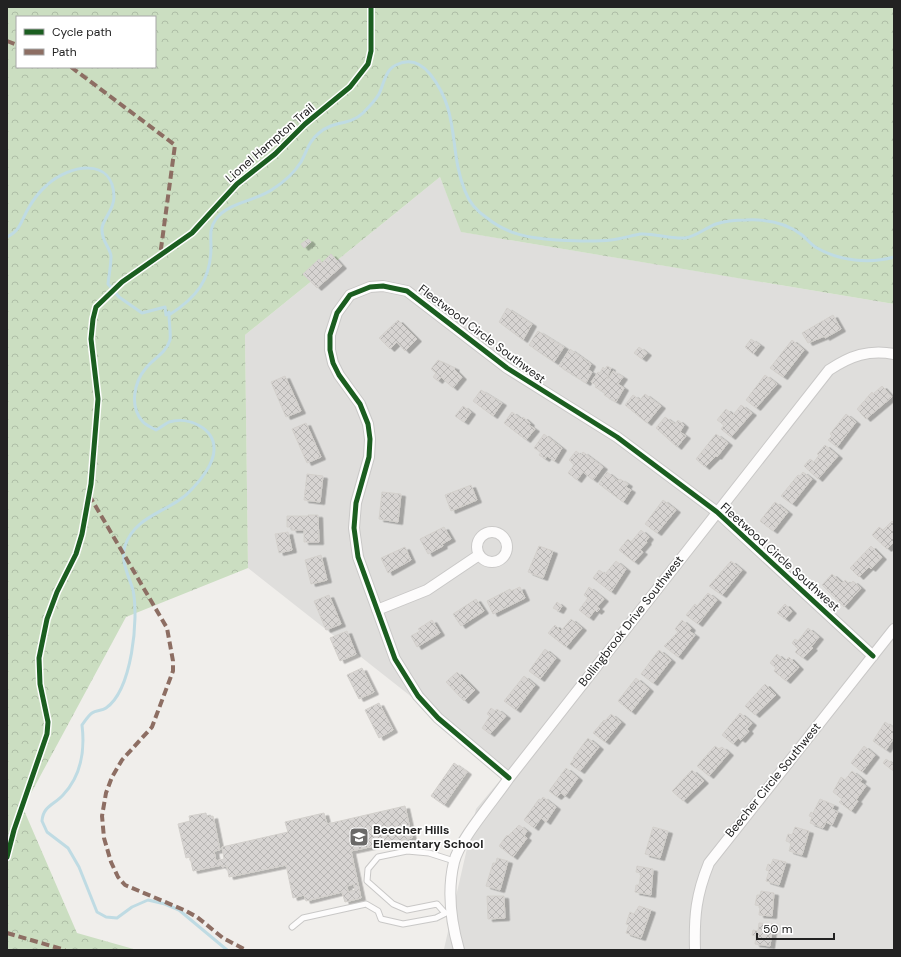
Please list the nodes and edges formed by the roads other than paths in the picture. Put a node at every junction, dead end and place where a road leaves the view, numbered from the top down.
1 (894, 354) edge
2 (717, 512) junction
3 (479, 555) dead end
4 (377, 610) junction
5 (894, 629) edge
6 (873, 656) junction
7 (509, 778) junction
8 (454, 861) junction
9 (448, 913) junction
10 (292, 927) dead end
11 (459, 950) edge
12 (695, 950) edge

1 - 2 street, Bollingbrook Drive Southwest
2 - 4 street, Fleetwood Circle Southwest
2 - 6 street, Fleetwood Circle Southwest
2 - 7 street, Bollingbrook Drive Southwest
3 - 4 street
4 - 7 street, Fleetwood Circle Southwest
5 - 6 street, Beecher Circle Southwest
6 - 12 street, Beecher Circle Southwest
7 - 8 street, Bollingbrook Drive Southwest
8 - 9 street, Bollingbrook Drive Southwest
8 - 9 lane
9 - 10 lane
9 - 11 street, Bollingbrook Drive Southwest

